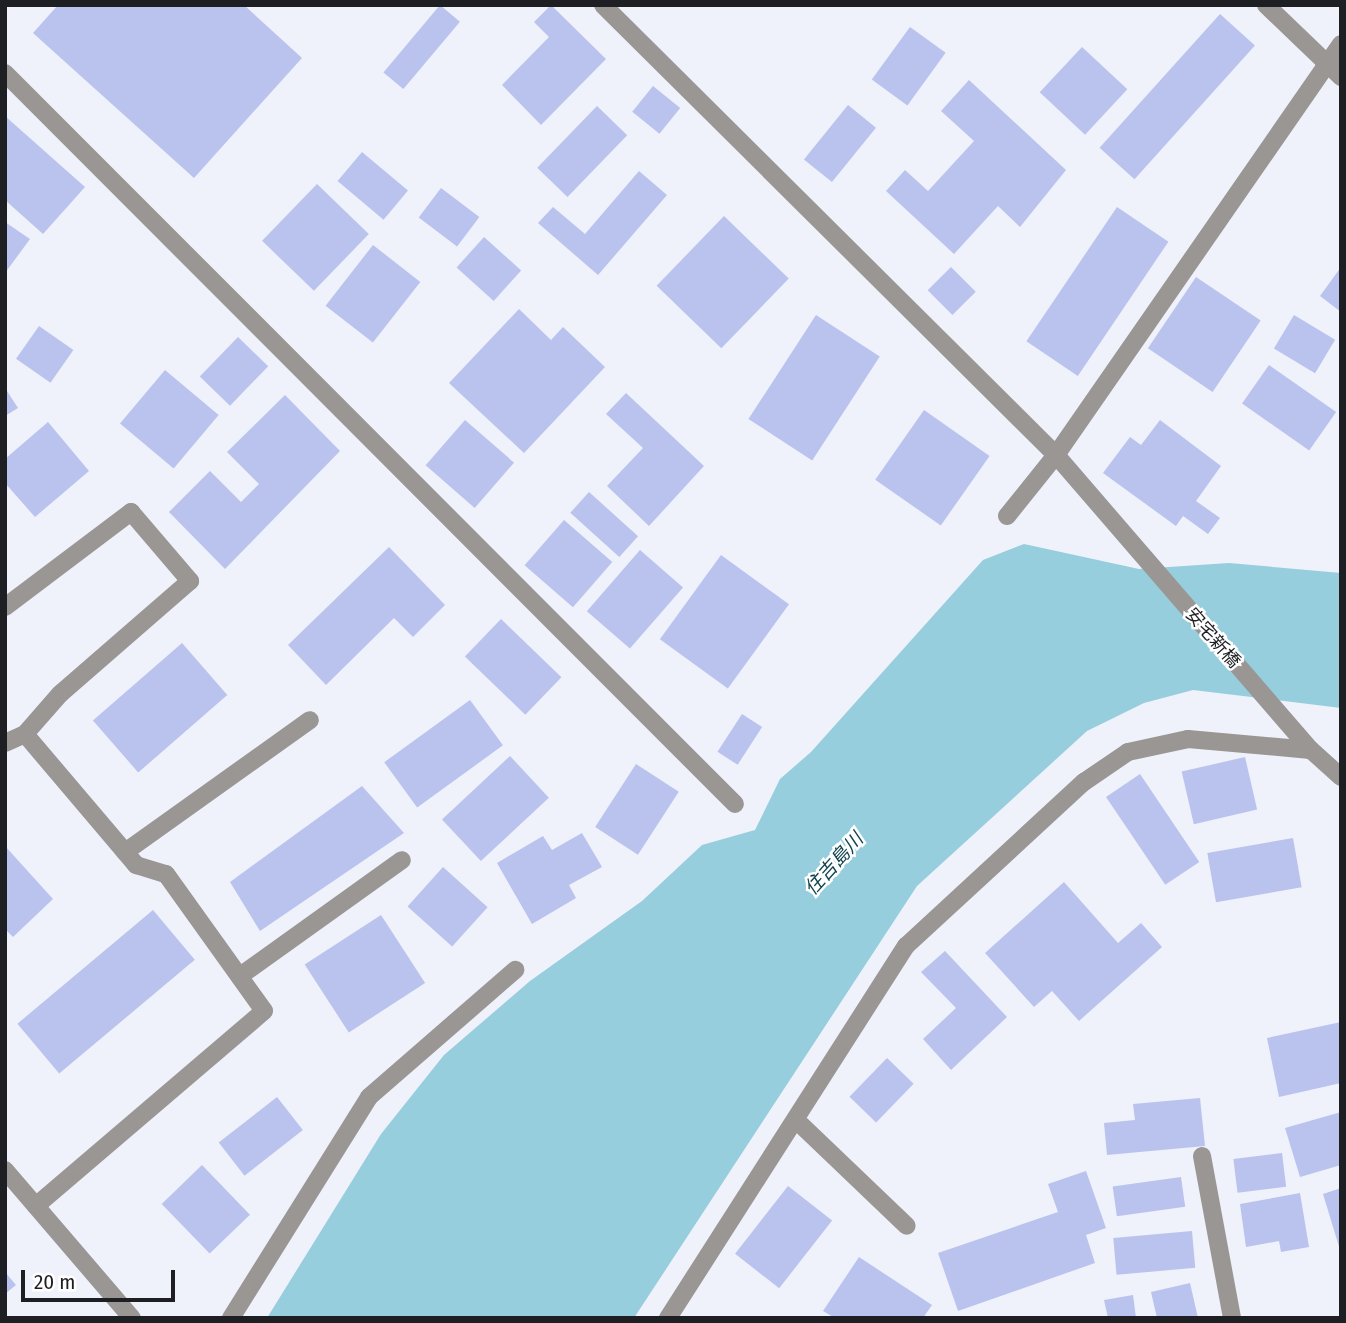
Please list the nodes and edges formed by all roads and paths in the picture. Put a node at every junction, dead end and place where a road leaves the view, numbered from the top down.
1 (603, 5) edge
2 (1266, 5) edge
3 (1341, 44) edge
4 (1334, 71) edge
5 (5, 73) edge
6 (1056, 455) junction
7 (1007, 516) dead end
8 (5, 607) edge
9 (310, 720) dead end
10 (25, 734) junction
11 (5, 743) edge
12 (1311, 750) junction
13 (1341, 777) edge
14 (735, 804) dead end
15 (125, 852) junction
16 (402, 860) dead end
17 (515, 970) dead end
18 (240, 976) junction
19 (796, 1120) junction
20 (1202, 1157) dead end
21 (5, 1170) edge
22 (36, 1206) junction
23 (907, 1226) dead end
24 (132, 1318) edge
25 (231, 1318) edge
26 (668, 1318) edge
27 (1232, 1318) edge

1 - 6 street, 安宅新橋
2 - 4 street
3 - 4 street
4 - 6 street
5 - 14 street
6 - 7 street
6 - 12 street, 安宅新橋
8 - 10 street
9 - 15 street
10 - 11 street
10 - 15 street
12 - 13 street, 安宅新橋
12 - 19 street
15 - 18 street
16 - 18 street
17 - 25 street
18 - 22 street
19 - 23 street
19 - 26 street
20 - 27 street
21 - 22 street
22 - 24 street

